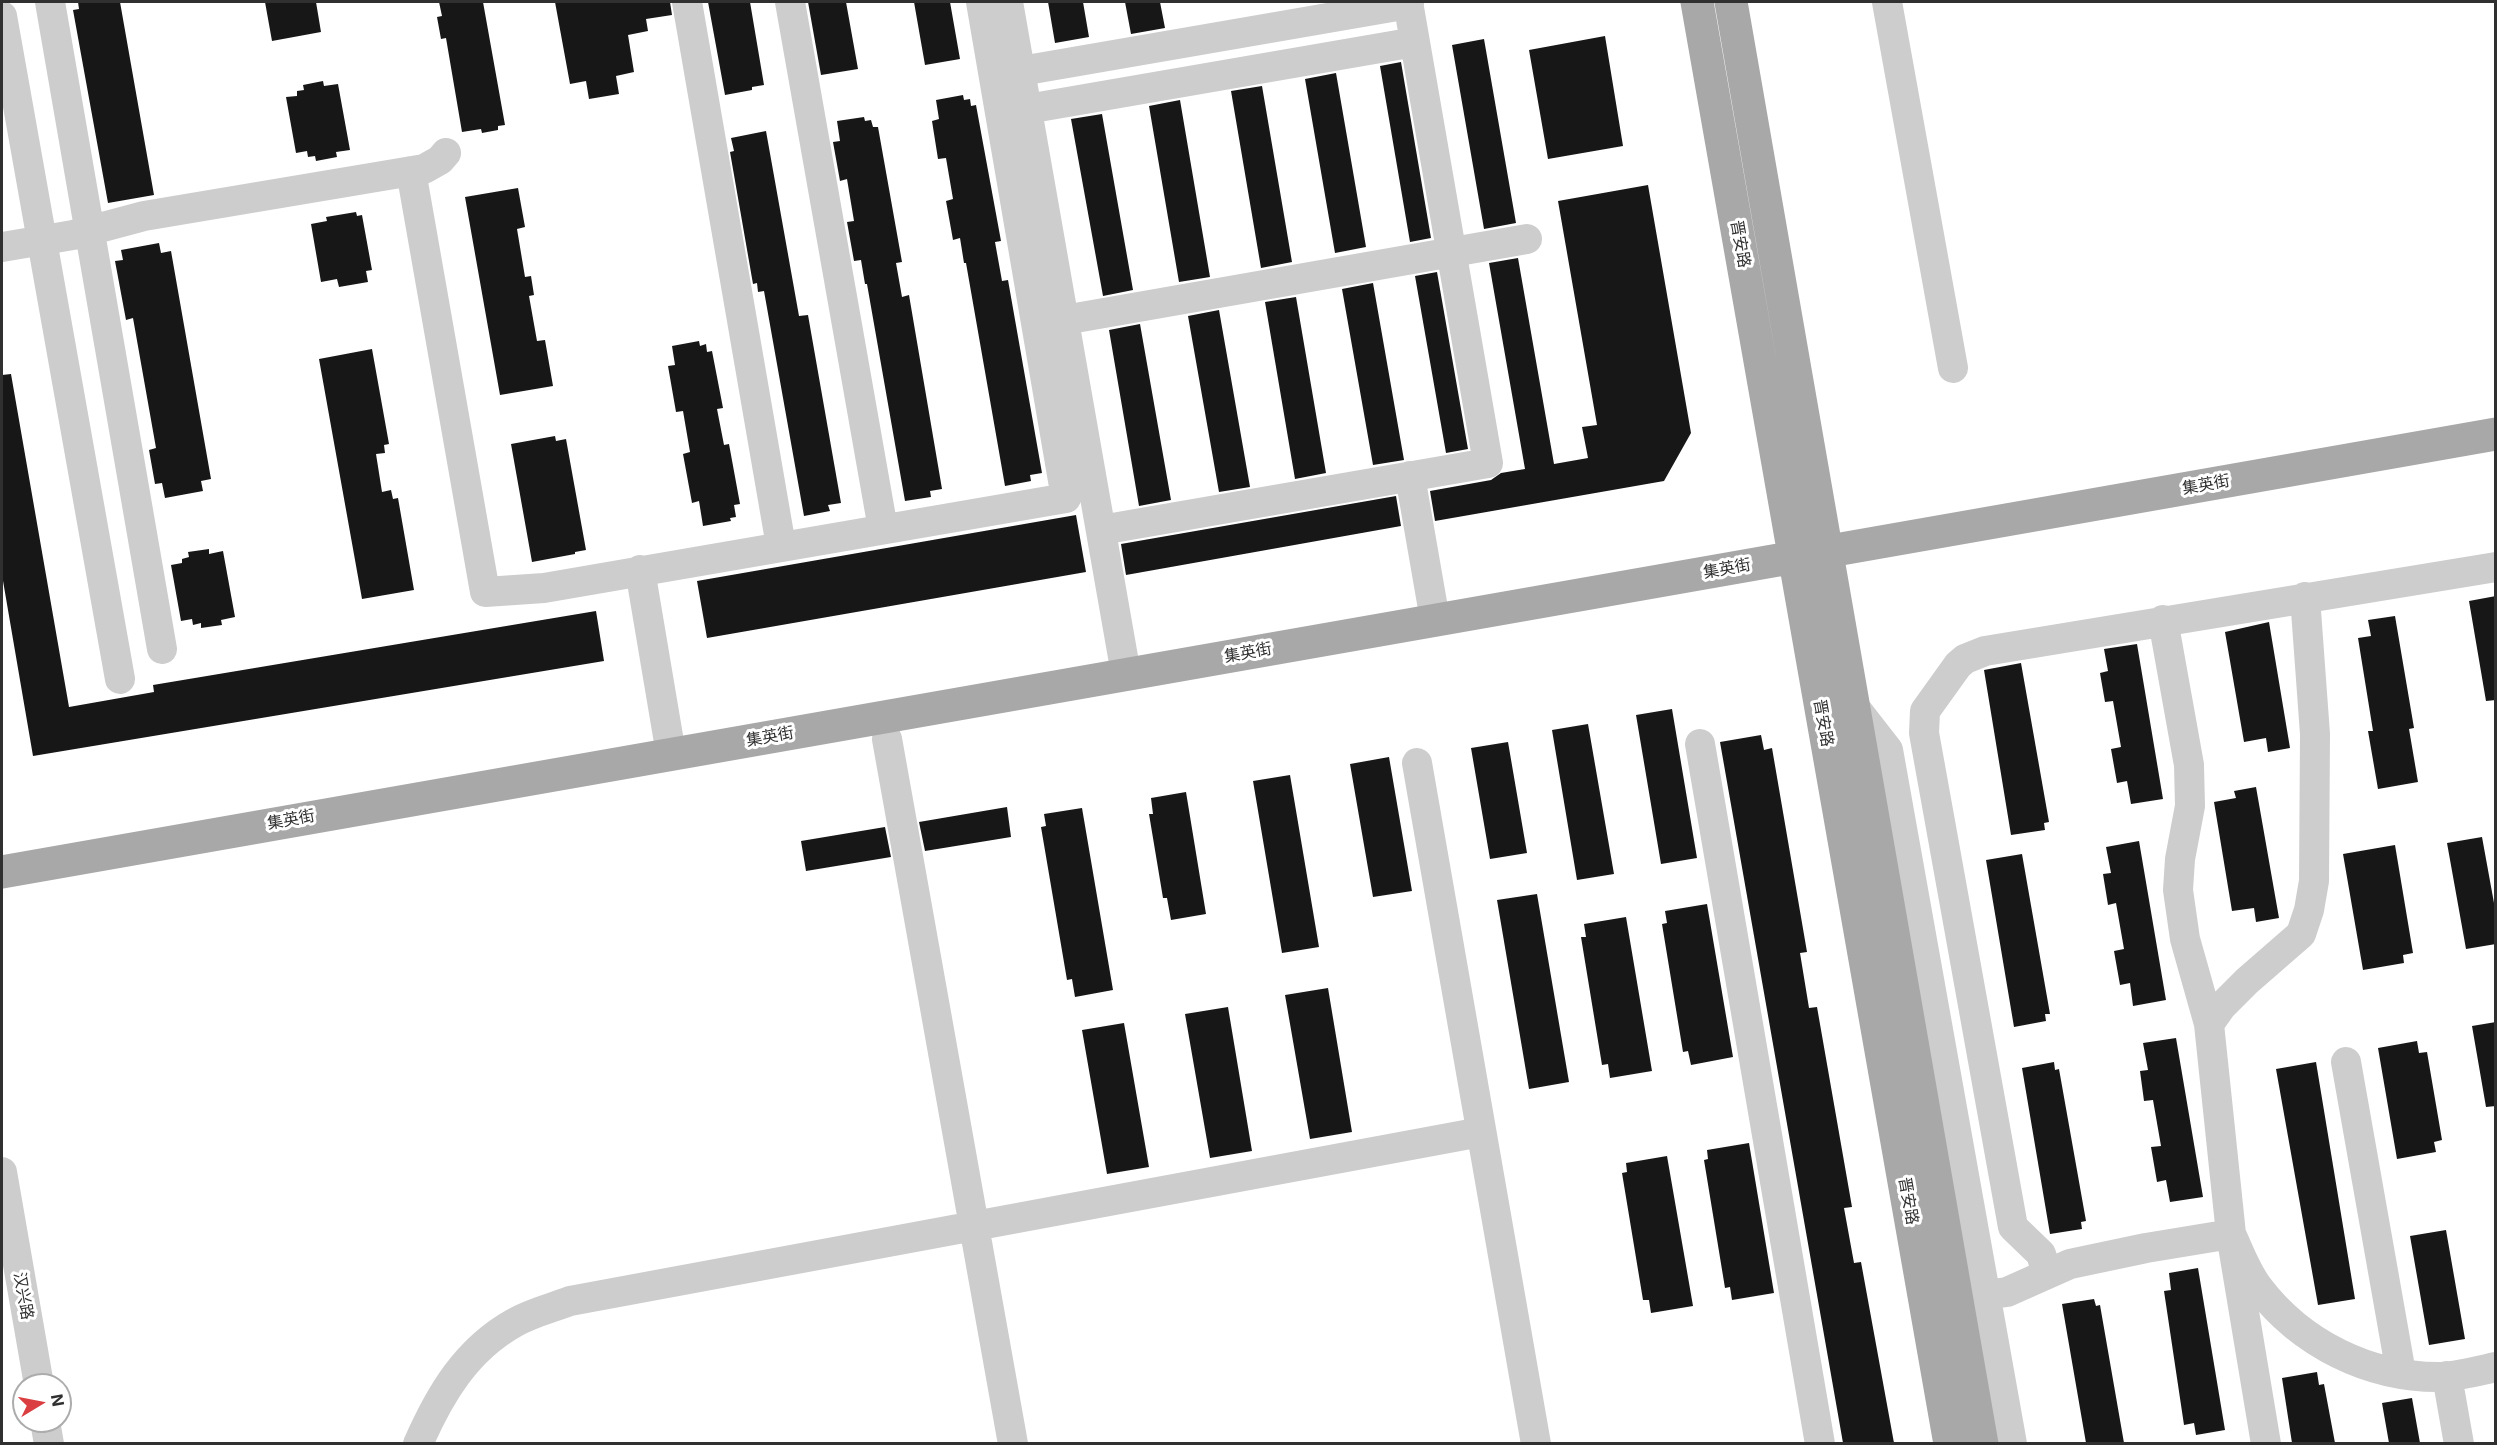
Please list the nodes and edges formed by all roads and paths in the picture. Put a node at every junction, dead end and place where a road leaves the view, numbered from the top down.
1 (50, 2) edge
2 (687, 2) edge
3 (790, 2) edge
4 (981, 2) edge
5 (1008, 2) edge
6 (1697, 2) edge
7 (1731, 2) edge
8 (1887, 2) edge
9 (1408, 3) edge
10 (2, 16) edge
11 (1415, 42) junction
12 (1021, 71) junction
13 (1027, 109) junction
14 (446, 153) dead end
15 (411, 171) junction
16 (90, 230) junction
17 (1527, 239) dead end
18 (42, 240) junction
19 (2, 247) edge
20 (1452, 252) junction
21 (1064, 320) junction
22 (1953, 368) dead end
23 (2496, 434) edge
24 (2496, 457) edge
25 (1410, 476) junction
26 (883, 529) junction
27 (1101, 530) junction
28 (782, 546) junction
29 (1812, 565) junction
30 (2496, 567) edge
31 (640, 570) junction
32 (2305, 597) junction
33 (1435, 620) junction
34 (2163, 620) junction
35 (162, 649) dead end
36 (1126, 674) junction
37 (120, 679) dead end
38 (1853, 705) junction
39 (887, 739) junction
40 (1700, 744) dead end
41 (671, 754) junction
42 (1416, 764) dead end
43 (2, 872) edge
44 (2, 894) edge
45 (2209, 1024) junction
46 (2346, 1062) dead end
47 (1481, 1132) junction
48 (2, 1172) edge
49 (974, 1226) junction
50 (2231, 1234) junction
51 (2, 1269) edge
52 (2047, 1274) junction
53 (1985, 1295) junction
54 (2496, 1367) edge
55 (20, 1373) edge
56 (37, 1373) edge
57 (2401, 1373) junction
58 (2448, 1376) junction
59 (418, 1443) edge
60 (1013, 1443) edge
61 (1536, 1443) edge
62 (1820, 1443) edge
63 (1950, 1443) edge
64 (1982, 1443) edge
65 (2012, 1443) edge
66 (2266, 1443) edge
67 (2459, 1443) edge

1 - 16 street
2 - 28 street
3 - 26 street
4 - 26 street
5 - 12 street
6 - 29 main road, 晋安路
7 - 29 main road, 晋安路
8 - 22 street
9 - 11 street
9 - 12 street
10 - 18 street
11 - 13 street
11 - 20 street
12 - 13 street
13 - 21 street
14 - 15 street
15 - 16 street
15 - 31 street
16 - 18 street
16 - 35 street
17 - 20 street
18 - 19 street
18 - 37 street
20 - 21 street
20 - 25 street
21 - 27 street
23 - 29 main road, 集英街
24 - 29 main road, 集英街
25 - 27 street
25 - 33 street
26 - 28 street
27 - 36 street
28 - 31 street
29 - 33 main road, 集英街
29 - 38 main road, 晋安路
29 - 39 main road, 集英街
29 - 63 main road, 晋安路
30 - 32 street
31 - 41 street
32 - 34 street
32 - 45 street
33 - 36 main road, 集英街
34 - 45 street
34 - 52 street
36 - 41 main road, 集英街
38 - 53 street
38 - 64 main road, 晋安路
39 - 44 main road, 集英街
39 - 49 street
40 - 62 street
41 - 43 main road, 集英街
42 - 47 street
45 - 50 street
46 - 57 street
47 - 49 street
47 - 61 street
48 - 56 street, 汉兴路
49 - 59 street
49 - 60 street
50 - 52 street
50 - 57 street
50 - 66 street
51 - 55 street, 汉兴路
52 - 53 street
53 - 65 street
54 - 58 street
57 - 58 street
58 - 67 street

